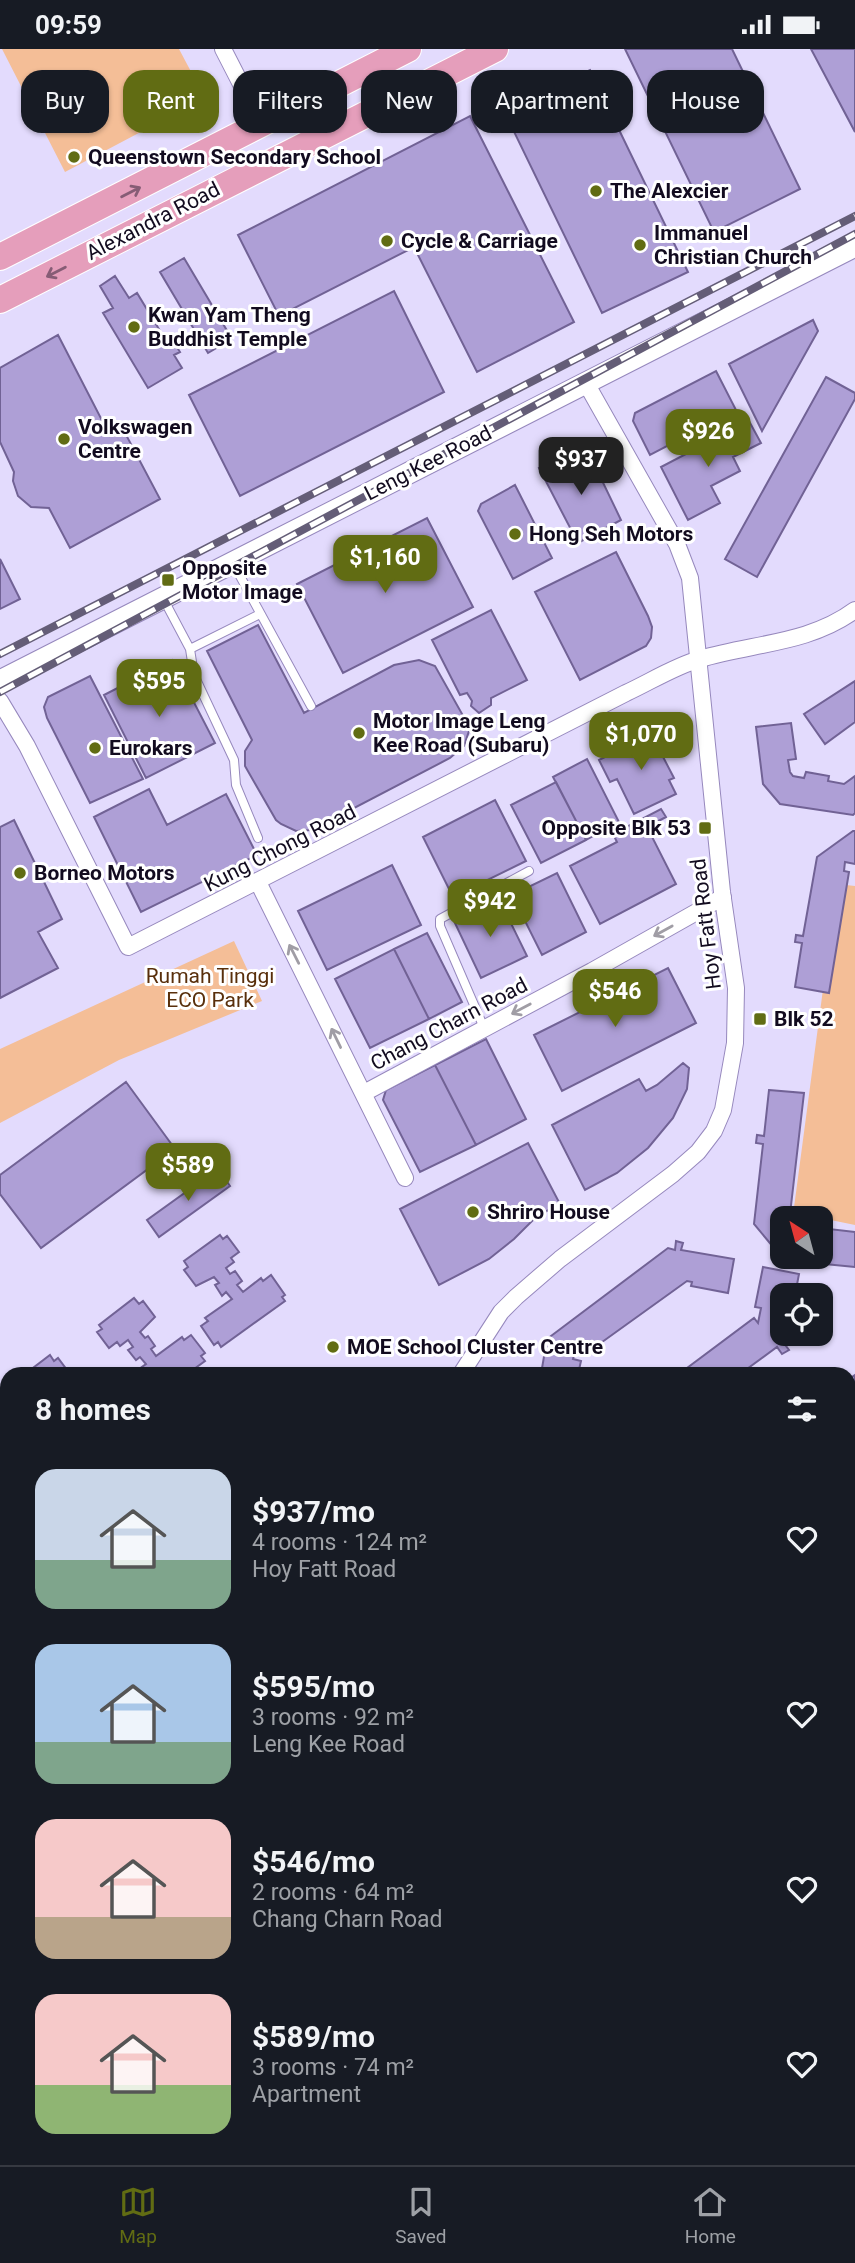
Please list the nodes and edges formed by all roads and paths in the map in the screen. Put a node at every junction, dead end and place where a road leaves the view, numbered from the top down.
1 (223, 49) edge
2 (408, 49) edge
3 (495, 49) edge
4 (234, 70) edge
5 (347, 81) edge
6 (246, 133) edge
7 (88, 213) junction
8 (105, 246) junction
9 (855, 246) edge
10 (0, 257) edge
11 (0, 300) edge
12 (586, 383) junction
13 (233, 562) junction
14 (163, 598) junction
15 (855, 610) edge
16 (260, 614) junction
17 (190, 649) junction
18 (698, 659) junction
19 (0, 681) edge
20 (0, 701) edge
21 (311, 706) dead end
22 (258, 838) dead end
23 (529, 871) dead end
24 (258, 882) junction
25 (723, 897) junction
26 (484, 1028) junction
27 (364, 1093) junction
28 (405, 1178) dead end
29 (465, 1367) edge

1 - 4 street
2 - 5 main road, Alexandra Road
3 - 8 main road, Alexandra Road
7 -> 6 main road, Alexandra Road
7 - 8 main road
7 - 10 main road, Alexandra Road
8 -> 11 main road, Alexandra Road
9 - 12 street, Leng Kee Road
12 - 13 street, Leng Kee Road
12 - 18 street, Hoy Fatt Road
13 - 14 street, Leng Kee Road
13 - 16 lane
14 - 17 lane
14 - 19 street, Leng Kee Road
15 - 18 street, Kung Chong Road
16 - 17 lane
16 - 21 lane
17 - 22 lane
18 - 24 street, Kung Chong Road
18 - 25 street, Hoy Fatt Road
20 - 24 street, Kung Chong Road
23 - 26 lane
27 -> 24 street, Chang Charn Road
25 -> 26 street, Chang Charn Road
25 - 29 street, Hoy Fatt Road
26 - 27 street, Chang Charn Road
27 - 28 street

